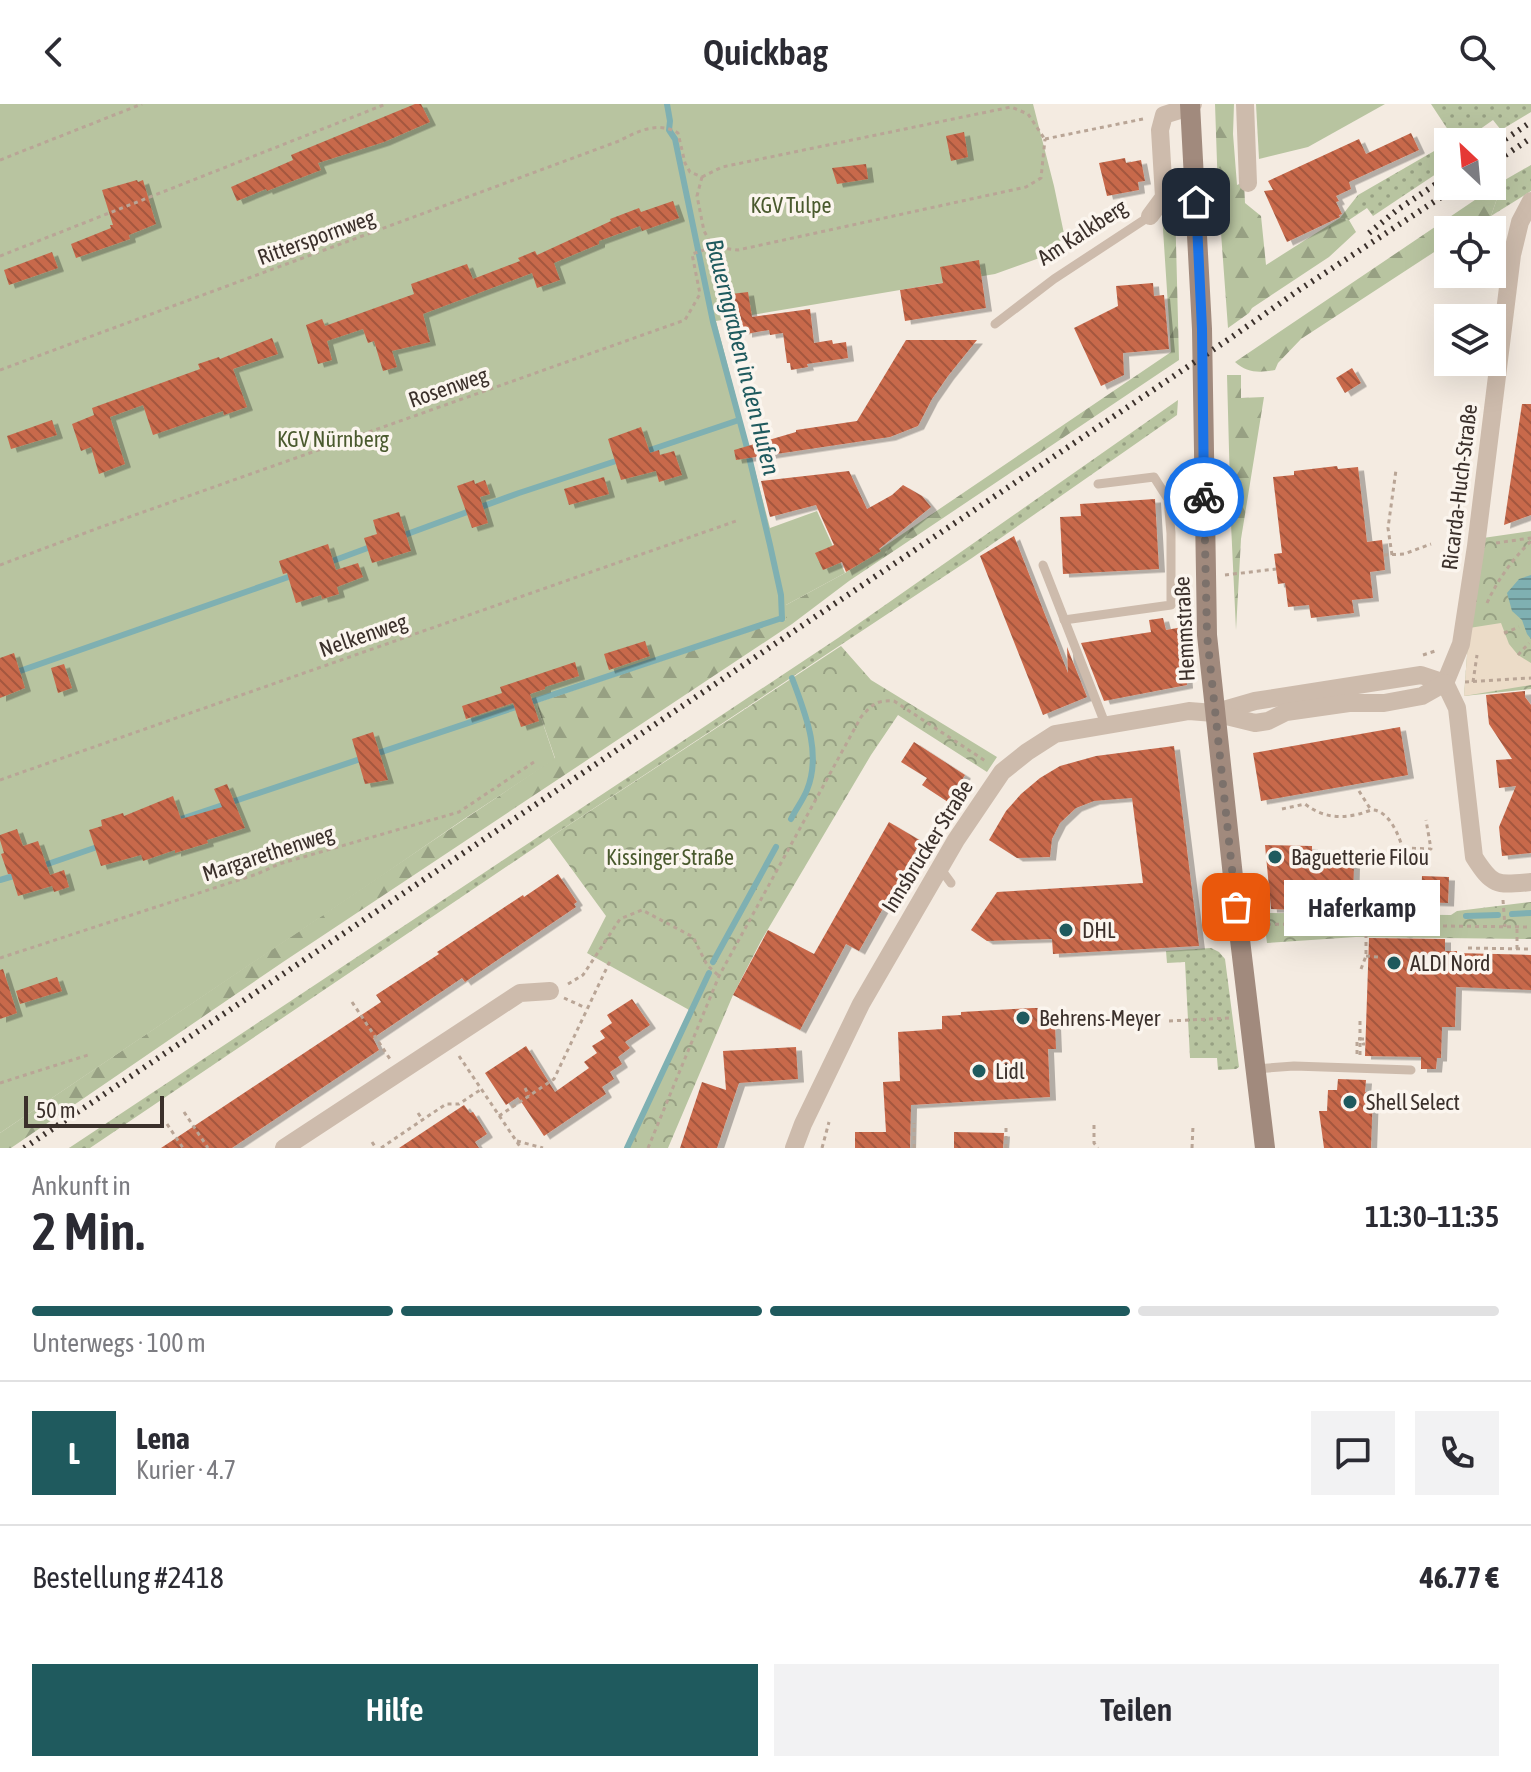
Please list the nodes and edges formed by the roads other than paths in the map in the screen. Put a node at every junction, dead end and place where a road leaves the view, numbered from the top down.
1 (1245, 104) edge
2 (1191, 105) edge
3 (1248, 183) dead end
4 (1531, 201) edge
5 (1150, 216) joint
6 (995, 324) dead end
7 (1098, 484) dead end
8 (1043, 565) dead end
9 (1064, 620) junction
10 (1445, 683) junction
11 (1214, 713) junction
12 (1106, 726) junction
13 (1531, 882) edge
14 (550, 991) road end
15 (1255, 1069) junction
16 (1411, 1070) dead end
17 (284, 1148) edge
18 (794, 1148) edge
19 (1265, 1148) edge

1 - 3 street
2 - 5 street, Am Kalkberg
2 - 11 street, Hemmstraße
4 - 10 street, Ricarda-Huch-Straße
5 - 6 lane, Am Kalkberg
7 - 9 lane
8 - 9 lane
9 - 12 lane
10 - 11 street, Innsbrucker Straße
10 - 13 street
11 - 12 street, Innsbrucker Straße
11 - 15 street, Hemmstraße
12 - 18 street, Innsbrucker Straße
14 - 17 street
15 - 16 lane
15 - 19 street, Hemmstraße

